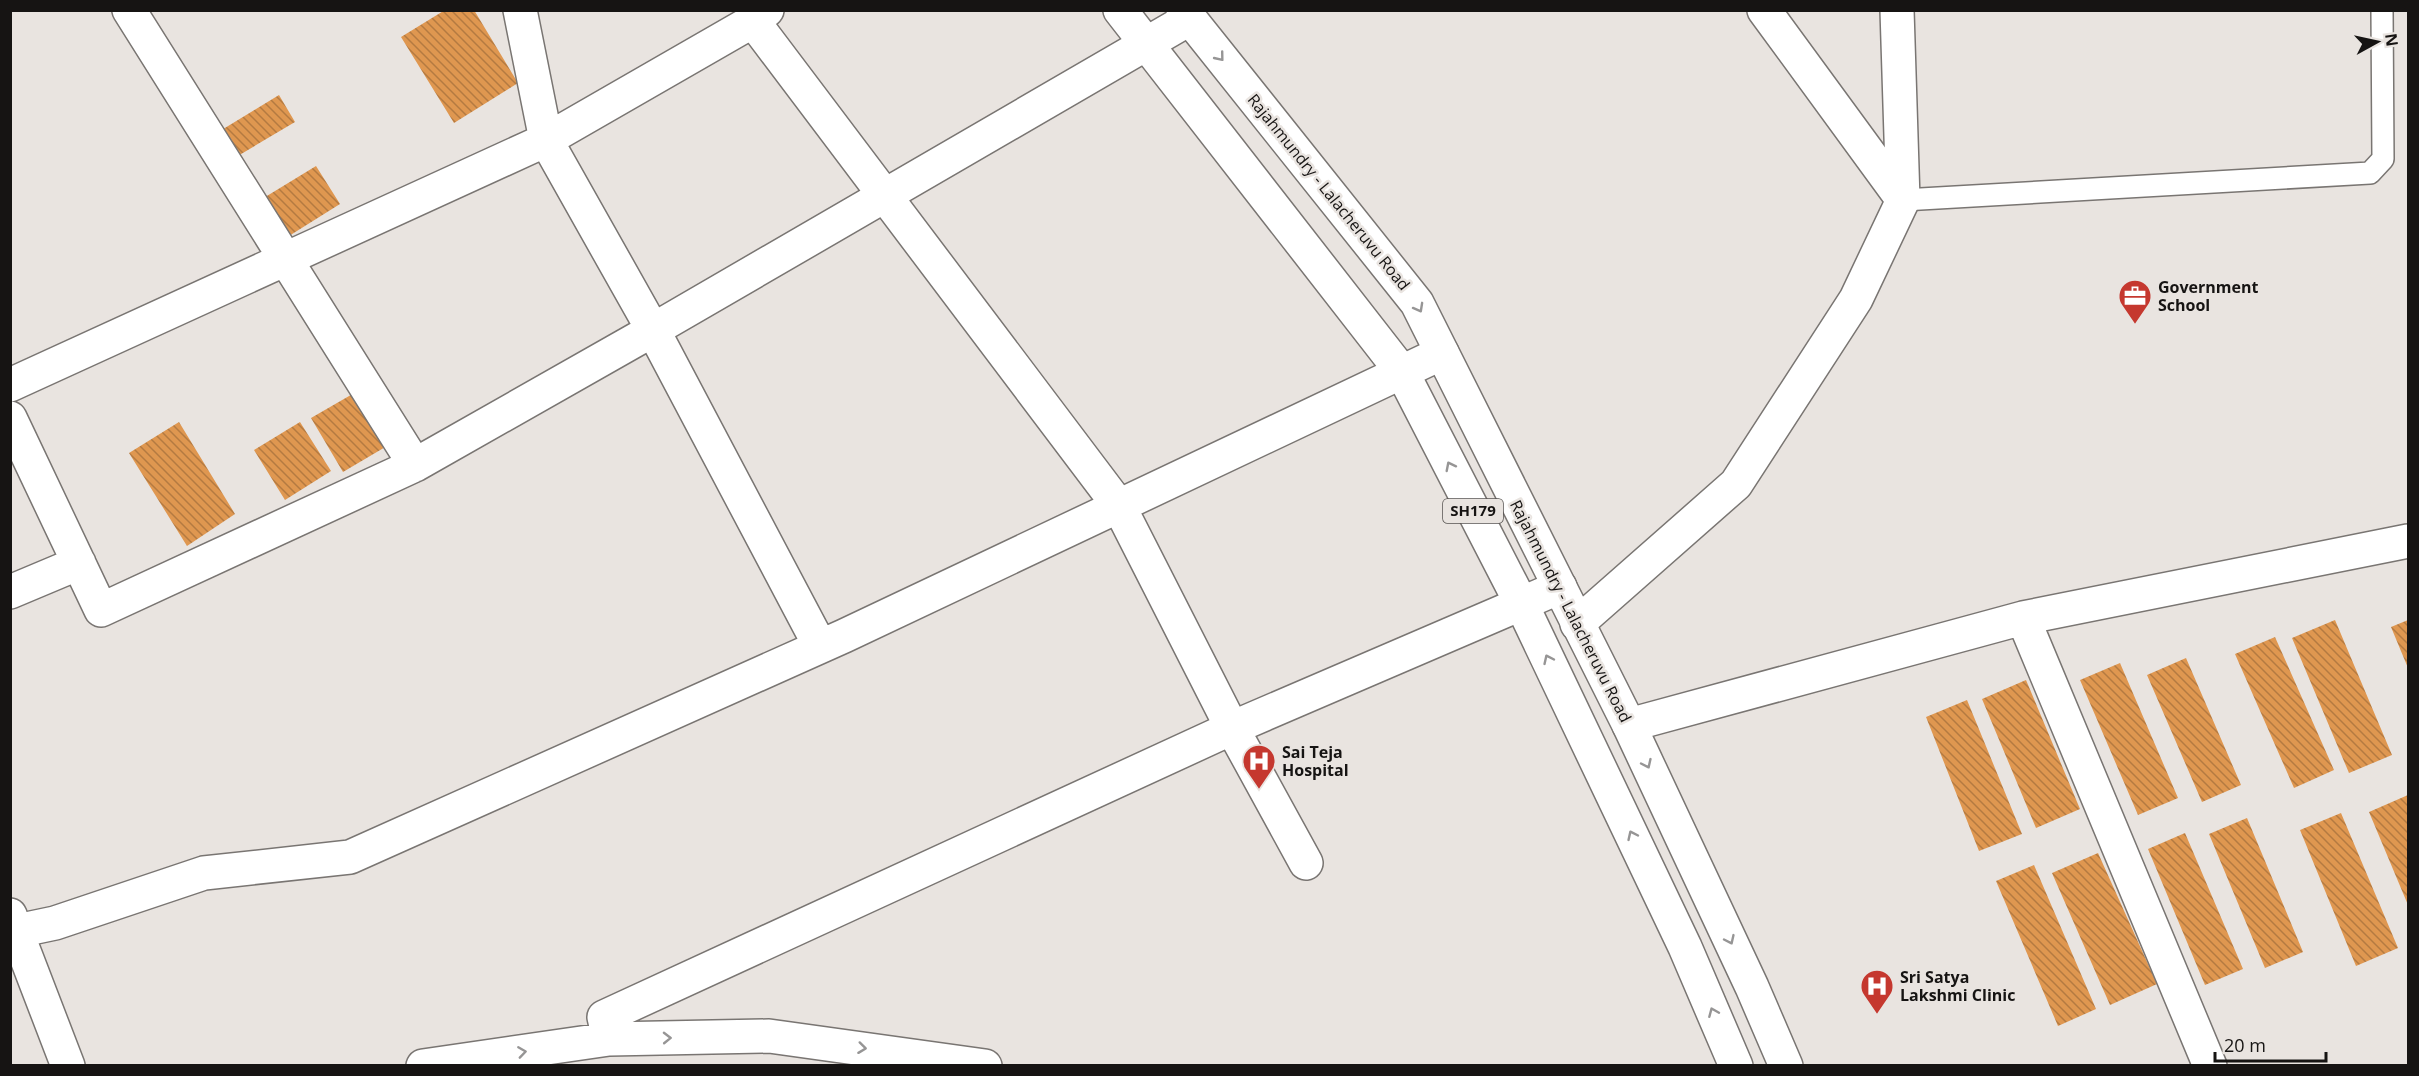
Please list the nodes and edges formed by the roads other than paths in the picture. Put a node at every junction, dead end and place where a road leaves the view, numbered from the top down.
1 (129, 10) edge
2 (520, 10) edge
3 (1120, 10) edge
4 (1764, 10) edge
5 (1897, 10) edge
6 (2382, 10) edge
7 (1186, 15) edge
8 (760, 16) edge
9 (1145, 45) junction
10 (546, 140) junction
11 (885, 196) junction
12 (1903, 200) junction
13 (287, 261) junction
14 (653, 330) junction
15 (1442, 353) junction
16 (1401, 372) junction
17 (10, 385) edge
18 (10, 418) edge
19 (415, 465) junction
20 (1119, 506) junction
21 (2409, 541) edge
22 (79, 563) junction
23 (1560, 587) junction
24 (10, 592) edge
25 (1521, 603) junction
26 (2023, 618) junction
27 (1577, 624) junction
28 (820, 646) junction
29 (1629, 725) junction
30 (1232, 728) junction
31 (1306, 863) dead end
32 (14, 923) edge
33 (609, 1039) junction
34 (68, 1065) edge
35 (423, 1065) edge
36 (985, 1065) edge
37 (1736, 1065) edge
38 (1786, 1065) edge
39 (2210, 1065) edge

1 - 13 street
2 - 10 street
3 - 9 street, SH179
4 - 12 street
5 - 12 street
6 - 12 lane
7 - 9 street
7 -> 15 street, Rajahmundry - Lalacheruvu Road / SH179
8 - 10 street
8 - 11 street
9 - 11 street
9 - 16 street, SH179
10 - 13 street
10 - 14 street
11 - 14 street
11 - 20 street
12 - 27 street
13 - 17 street
13 - 19 street
14 - 19 street
14 - 28 street
15 - 16 street
15 - 23 street, Rajahmundry - Lalacheruvu Road / SH179
16 - 20 street
25 -> 16 street, SH179
18 - 22 street
19 - 22 street
20 - 28 street
20 - 30 street
21 - 26 street
22 - 24 street
23 - 25 street
23 - 27 street, Rajahmundry - Lalacheruvu Road / SH179
25 - 30 street
37 -> 25 street, SH179
26 - 29 street
26 - 39 street
27 - 29 street, Rajahmundry - Lalacheruvu Road / SH179
28 - 32 street
29 -> 38 street, Rajahmundry - Lalacheruvu Road / SH179
30 - 31 street
30 - 33 street
32 - 34 street
35 -> 33 street
33 -> 36 street

